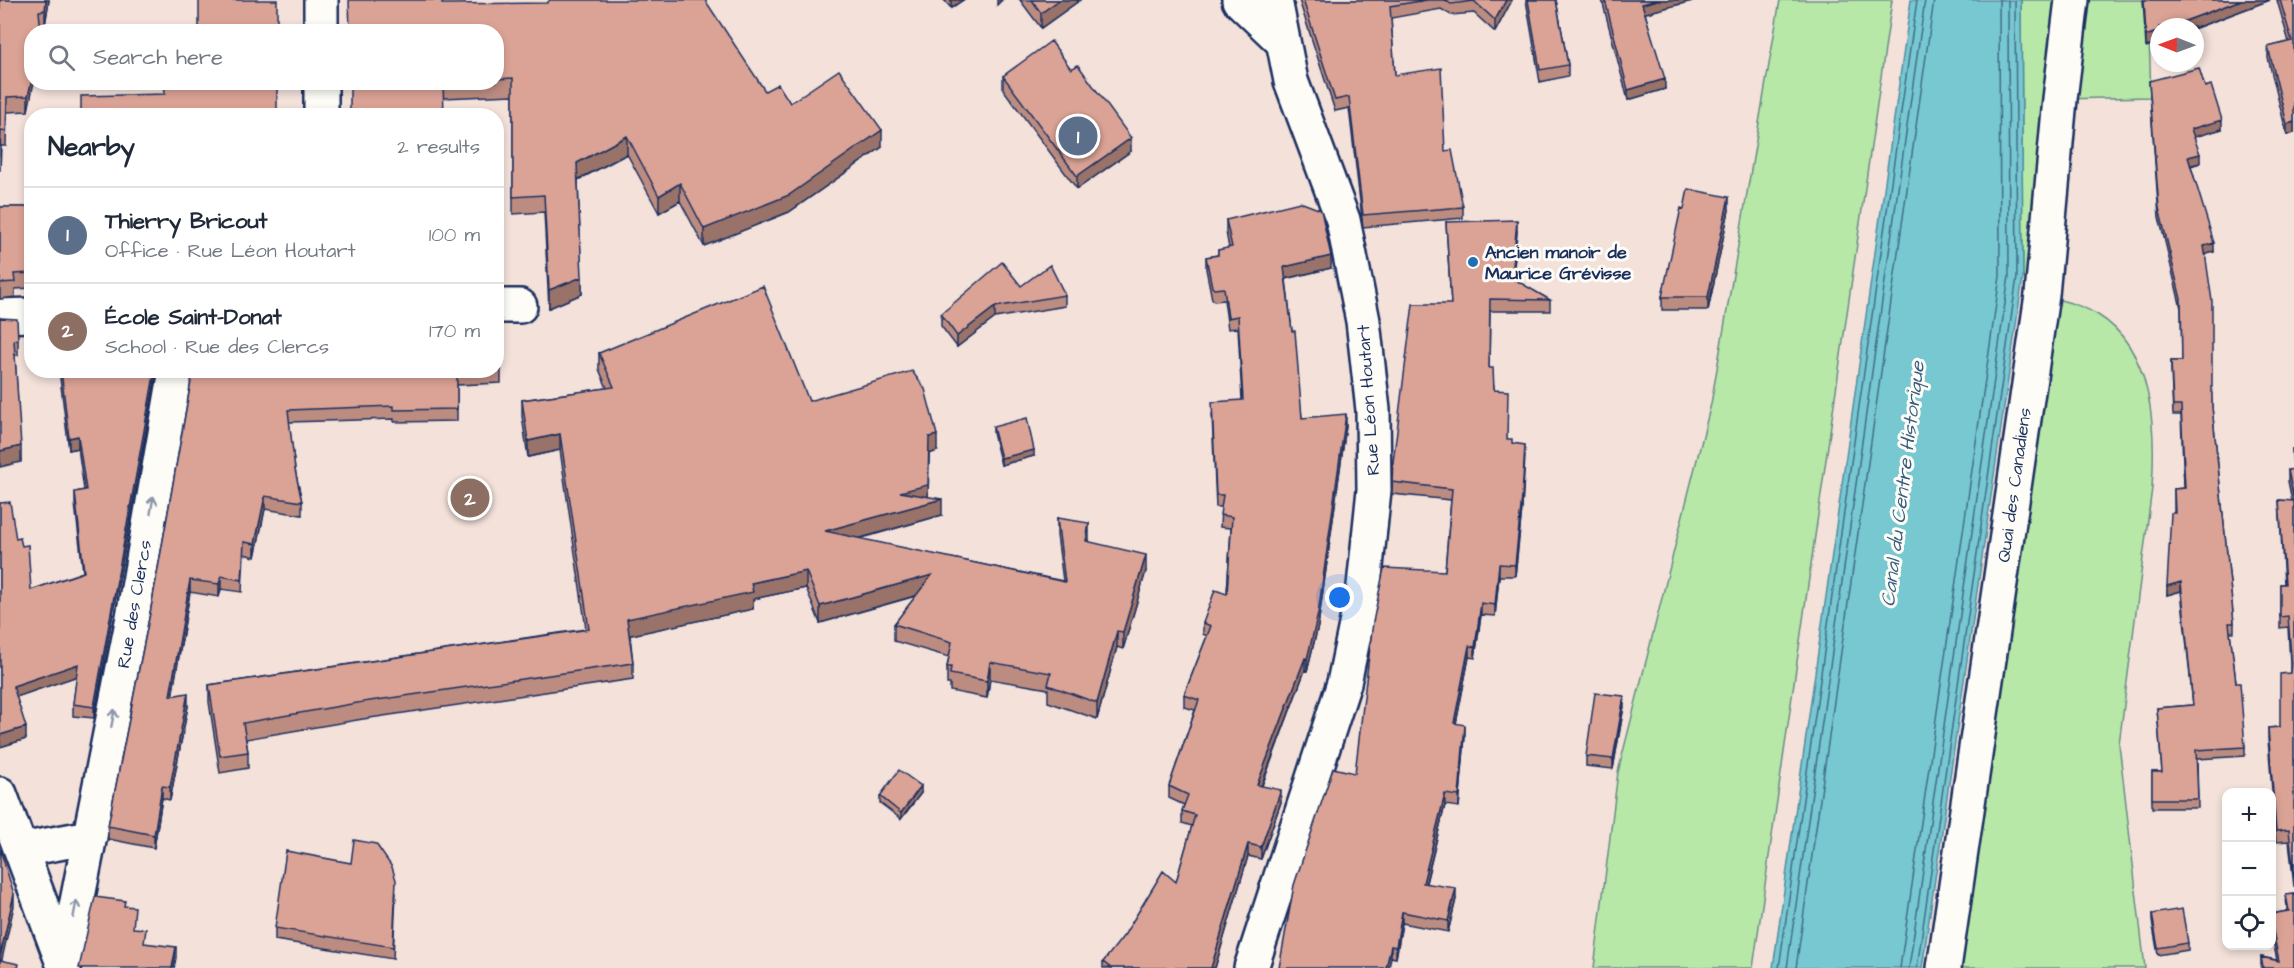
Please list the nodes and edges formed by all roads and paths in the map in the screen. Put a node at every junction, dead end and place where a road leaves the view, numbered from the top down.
1 (321, 0) edge
2 (1239, 0) edge
3 (1275, 0) edge
4 (2072, 0) edge
5 (321, 24) edge
6 (1283, 42) junction
7 (321, 90) edge
8 (321, 108) edge
9 (24, 315) edge
10 (0, 316) edge
11 (175, 378) edge
12 (0, 794) edge
13 (90, 837) junction
14 (21, 850) junction
15 (64, 967) edge
16 (1251, 968) edge
17 (1944, 968) edge

1 - 5 street
2 - 6 street
3 - 6 street, Rue Léon Houtart
4 - 17 street, Quai des Canadiens
6 - 16 street, Rue Léon Houtart
7 - 8 street
9 - 10 street
13 -> 11 street, Rue des Clercs
12 - 14 street
13 - 14 street
15 -> 13 street, Rue des Clercs
14 - 15 street

